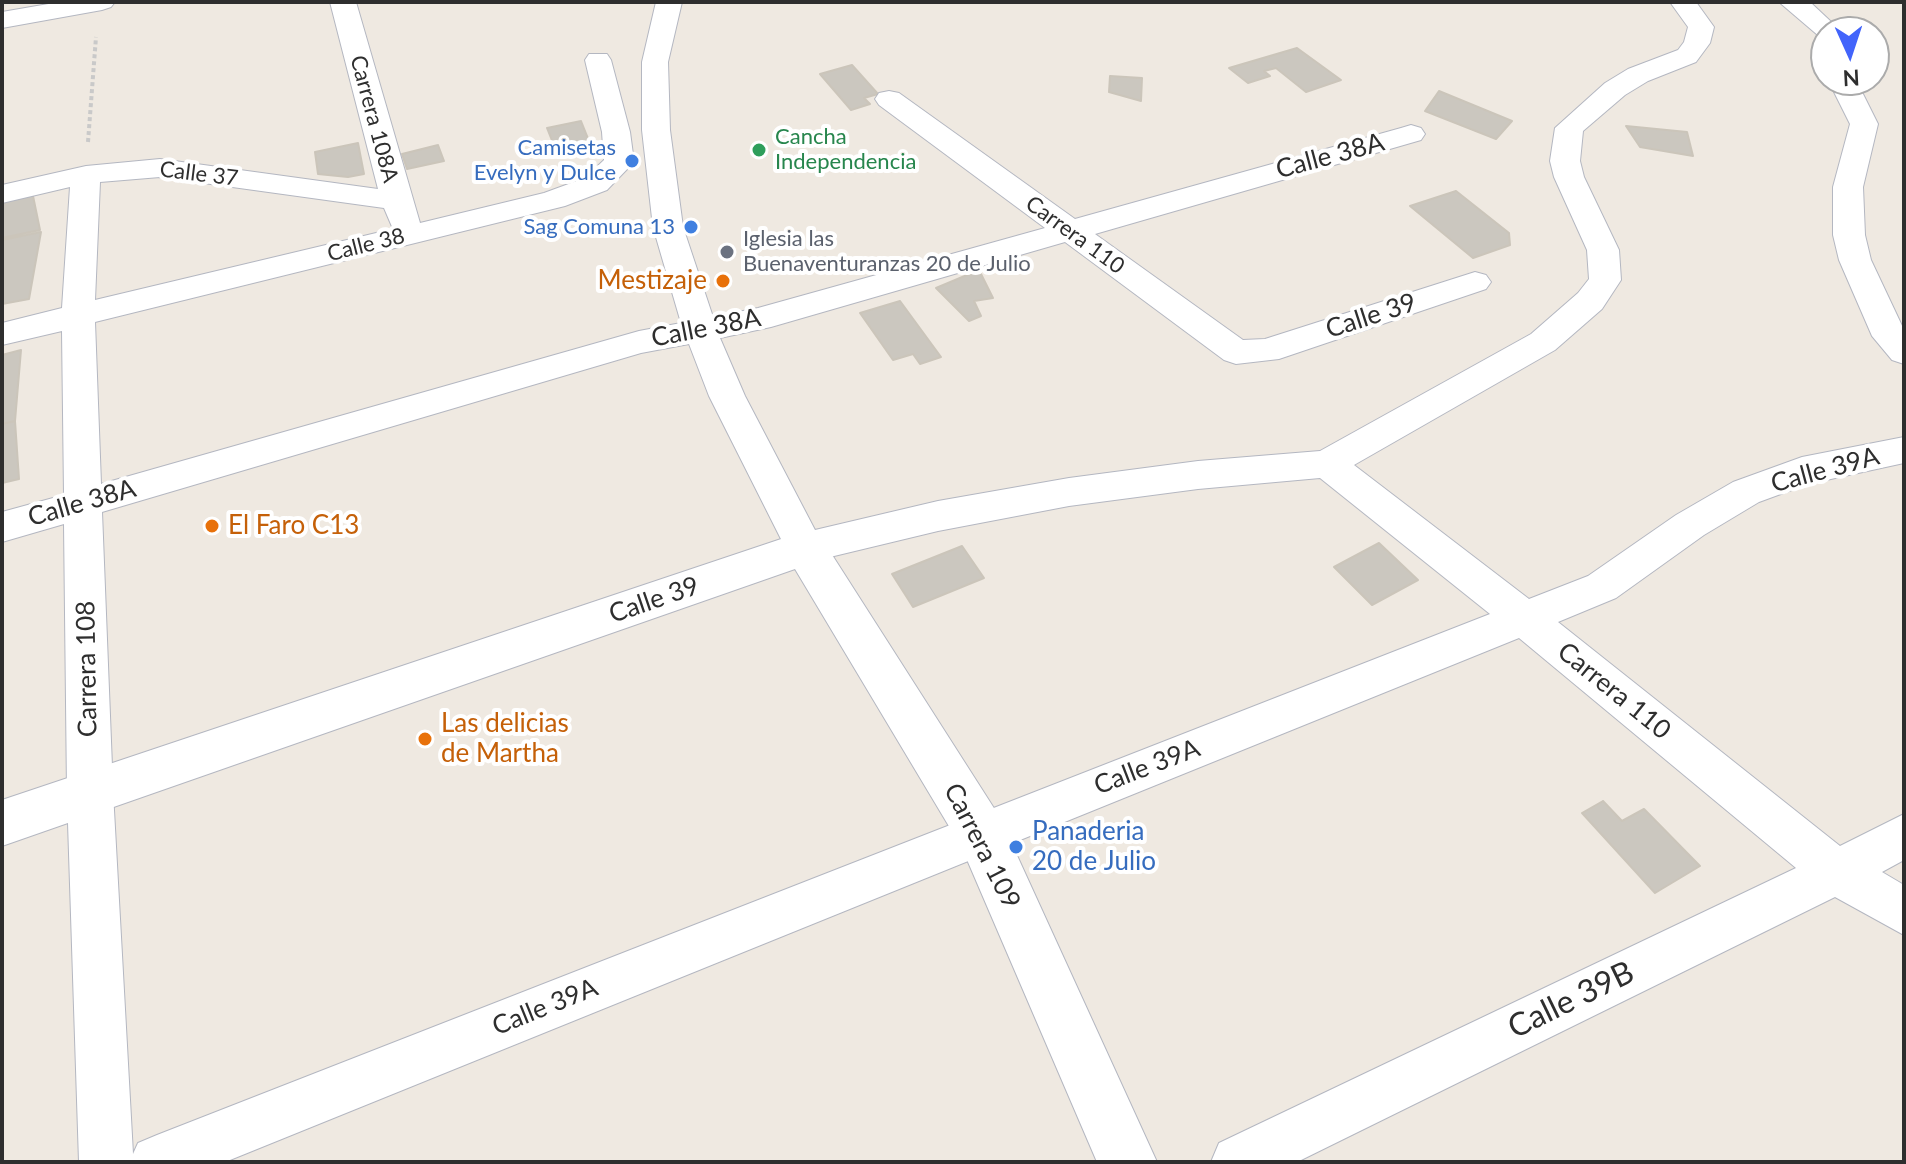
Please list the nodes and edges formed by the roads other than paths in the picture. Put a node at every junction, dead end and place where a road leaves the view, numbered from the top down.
1 (100, 2) edge
2 (343, 2) edge
3 (669, 2) edge
4 (1683, 2) edge
5 (1792, 2) edge
6 (1813, 16) edge
7 (2, 20) edge
8 (598, 60) dead end
9 (1850, 96) edge
10 (889, 99) dead end
11 (1411, 134) dead end
12 (86, 175) junction
13 (2, 194) edge
14 (396, 201) junction
15 (1070, 230) junction
16 (410, 235) junction
17 (1475, 282) dead end
18 (78, 314) junction
19 (701, 332) junction
20 (2, 334) edge
21 (1267, 351) joint
22 (1904, 352) edge
23 (1904, 450) edge
24 (1327, 464) junction
25 (84, 502) junction
26 (2, 527) edge
27 (805, 548) junction
28 (1525, 619) junction
29 (90, 792) junction
30 (2, 823) edge
31 (981, 833) junction
32 (1904, 836) edge
33 (1837, 872) junction
34 (1904, 912) edge
35 (106, 1162) edge
36 (157, 1162) edge
37 (1127, 1162) edge
38 (1238, 1162) edge

1 - 7 street
2 - 14 street, Carrera 108A
3 - 19 street
4 - 24 street
5 - 6 street
8 - 16 street, Calle 38
9 - 22 street
10 - 15 street, Carrera 110
11 - 15 street, Calle 38A
12 - 13 street, Calle 37
12 - 14 street, Calle 37
12 - 18 street, Carrera 108
14 - 16 street, Carrera 108A
15 - 19 street, Calle 38A
15 - 21 street, Carrera 110
16 - 18 street, Calle 38
17 - 21 street, Calle 39
18 - 20 street, Calle 38
18 - 25 street, Carrera 108
19 - 25 street, Calle 38A
19 - 27 street
23 - 28 street, Calle 39A
24 - 27 street, Calle 39
24 - 28 street, Carrera 110
25 - 26 street, Calle 38A
25 - 29 street, Carrera 108
27 - 29 street, Calle 39
27 - 31 street, Carrera 109
28 - 31 street, Calle 39A
28 - 33 street, Carrera 110
29 - 30 street, Calle 39
29 - 35 street, Carrera 108
31 - 36 street, Calle 39A
31 - 37 street, Carrera 109
32 - 33 street, Calle 39B
33 - 34 street, Carrera 110
33 - 38 street, Calle 39B

